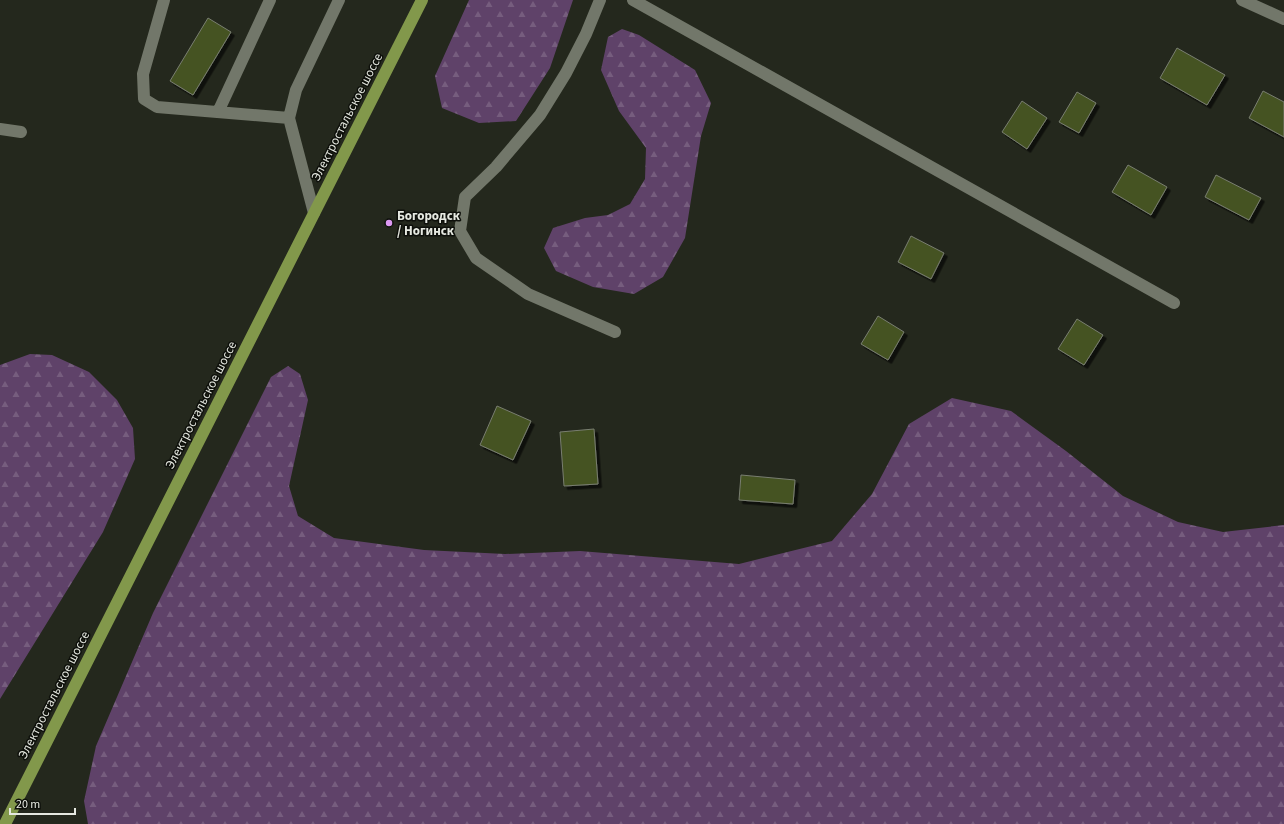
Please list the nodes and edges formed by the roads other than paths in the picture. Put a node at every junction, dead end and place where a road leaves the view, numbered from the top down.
1 (164, 0) edge
2 (270, 0) edge
3 (339, 0) edge
4 (422, 0) edge
5 (600, 0) edge
6 (632, 0) edge
7 (1242, 0) edge
8 (1284, 19) edge
9 (218, 112) junction
10 (289, 118) junction
11 (0, 129) edge
12 (21, 132) dead end
13 (314, 213) junction
14 (1174, 304) dead end
15 (615, 332) dead end
16 (5, 824) edge

1 - 9 street
2 - 9 street
3 - 10 street
4 - 13 main road, Электростальское шоссе
5 - 15 street
6 - 14 street
7 - 8 street
9 - 10 street
10 - 13 street
11 - 12 street
13 - 16 main road, Электростальское шоссе

